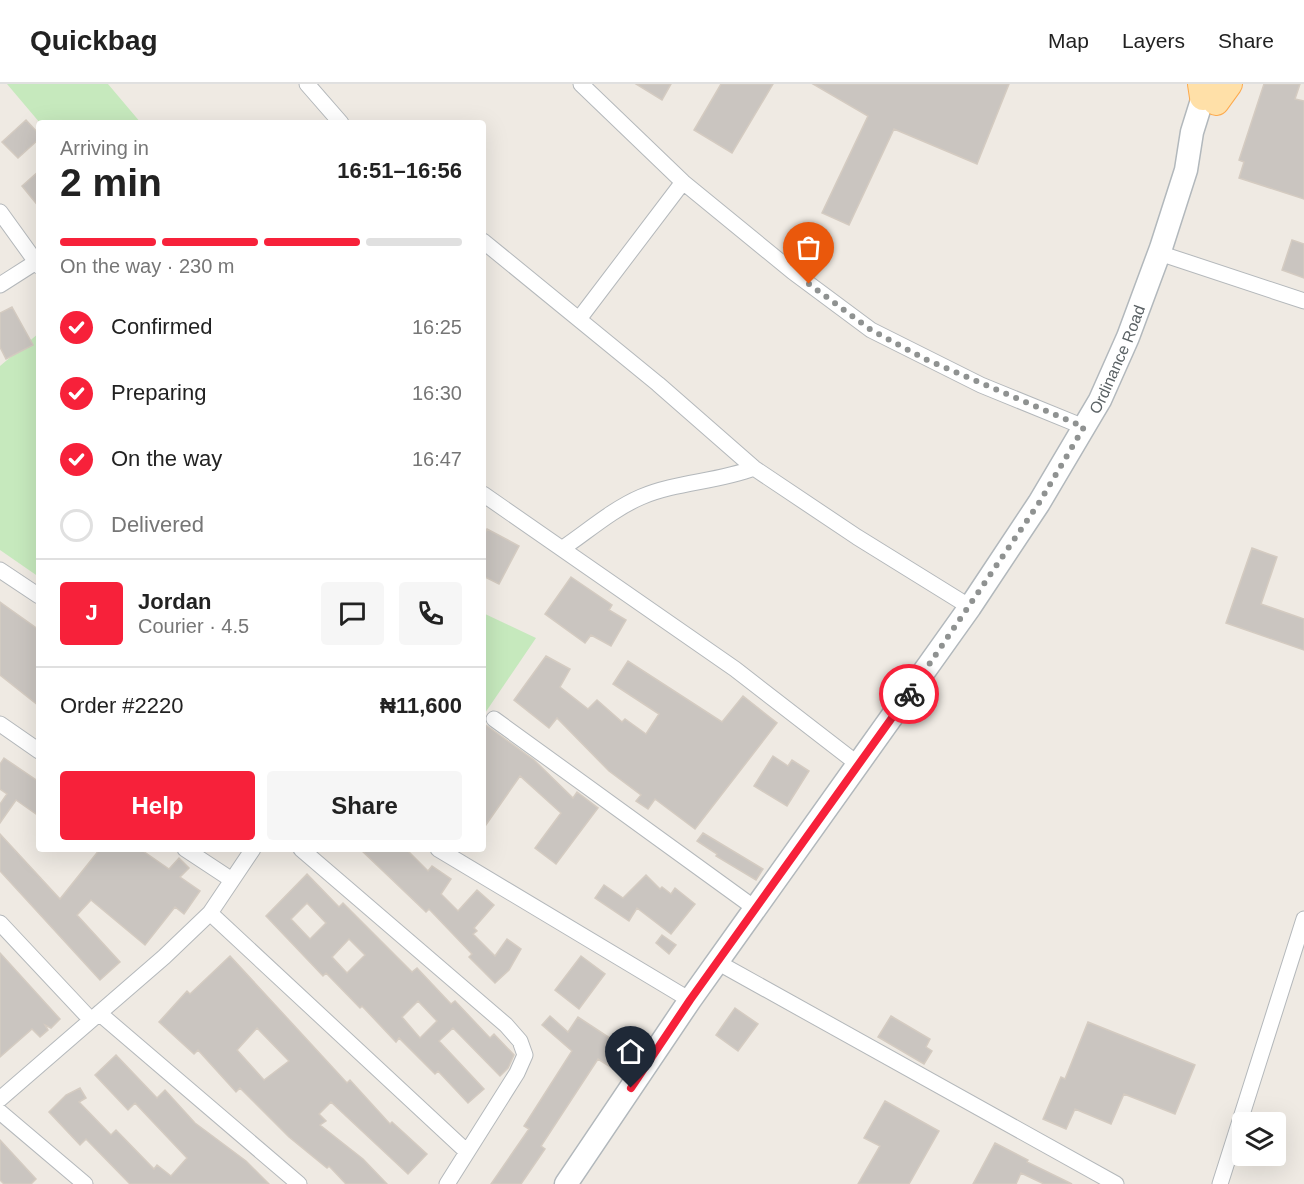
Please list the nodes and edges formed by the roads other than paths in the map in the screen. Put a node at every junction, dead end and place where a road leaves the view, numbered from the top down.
1 (307, 84) edge
2 (581, 84) edge
3 (1213, 89) edge
4 (338, 120) edge
5 (683, 182) junction
6 (0, 212) edge
7 (486, 243) edge
8 (1159, 253) junction
9 (36, 263) edge
10 (36, 265) edge
11 (0, 285) edge
12 (1304, 301) edge
13 (579, 319) junction
14 (1084, 427) junction
15 (754, 468) junction
16 (486, 496) edge
17 (563, 548) junction
18 (0, 570) edge
19 (36, 594) edge
20 (970, 608) junction
21 (494, 719) dead end
22 (0, 724) edge
23 (36, 749) edge
24 (859, 765) junction
25 (190, 852) edge
26 (251, 852) edge
27 (304, 852) edge
28 (443, 852) edge
29 (232, 880) junction
30 (756, 909) junction
31 (210, 913) junction
32 (1304, 920) edge
33 (0, 923) edge
34 (717, 962) junction
35 (690, 1000) junction
36 (95, 1016) junction
37 (0, 1099) edge
38 (0, 1112) edge
39 (466, 1151) junction
40 (85, 1184) edge
41 (299, 1184) edge
42 (447, 1184) edge
43 (566, 1184) edge
44 (1116, 1184) edge
45 (1220, 1184) edge

1 - 4 street
2 - 5 street
3 - 8 street, Ordinance Road
5 - 13 street
5 - 14 street
6 - 9 street
7 - 13 street
8 - 12 street
8 - 14 street, Ordinance Road
10 - 11 street
13 - 15 street
14 - 20 street, Ordinance Road
15 - 17 street
15 - 20 street
16 - 17 street
17 - 24 street
18 - 19 street
20 - 24 street, Ordinance Road
21 - 30 street
22 - 23 street
24 - 30 street, Ordinance Road
25 - 29 street
26 - 29 street
27 - 39 street
28 - 35 street
29 - 31 street
30 - 34 street, Ordinance Road
31 - 36 street
31 - 39 street
32 - 45 street
33 - 36 street
34 - 35 street, Ordinance Road
34 - 44 street
35 - 43 street, Ordinance Road
36 - 37 street
36 - 41 street
38 - 40 street
39 - 42 street

